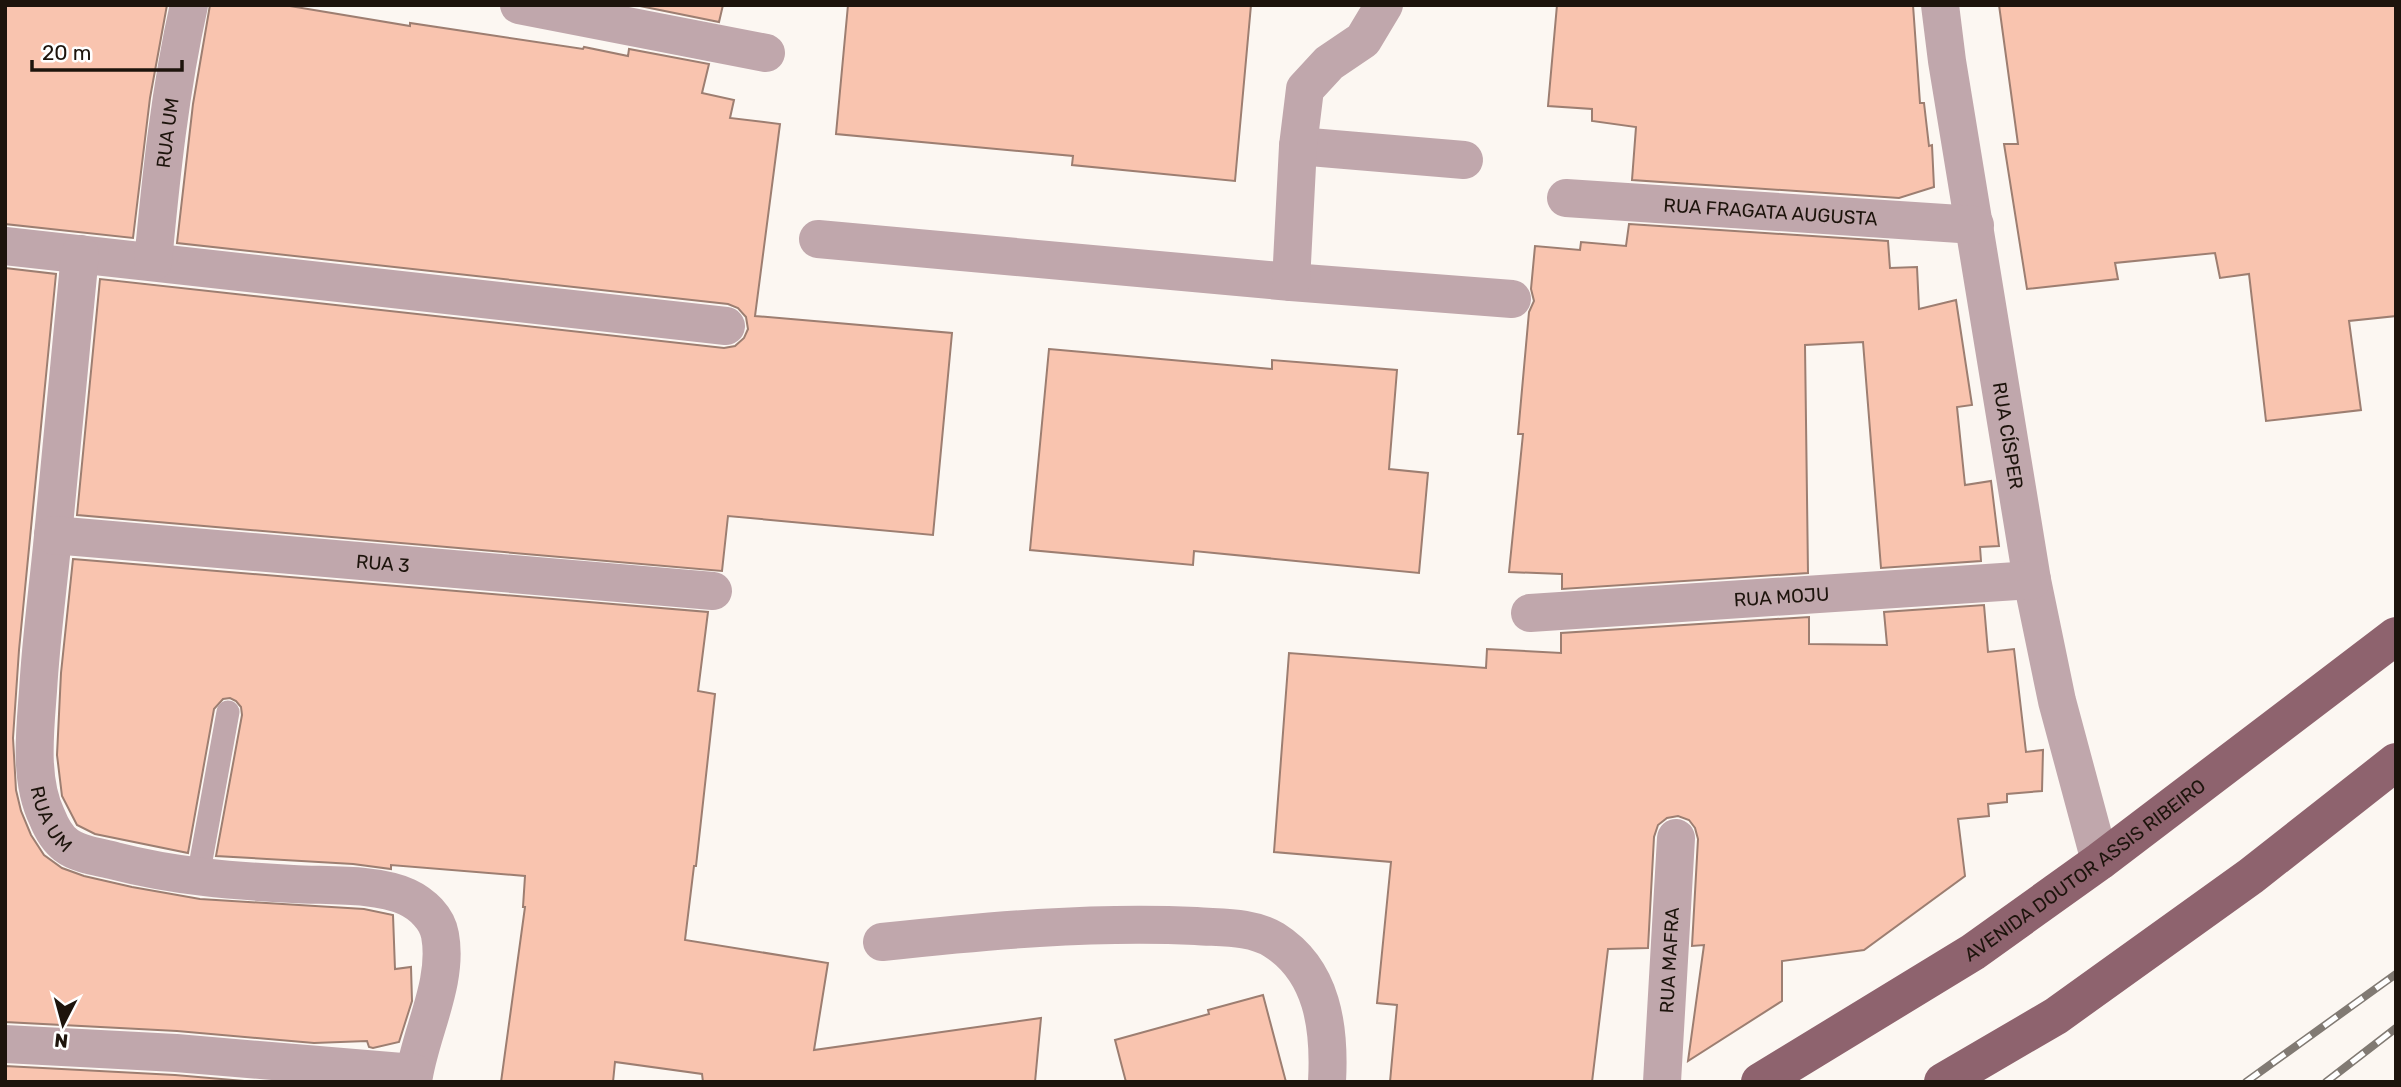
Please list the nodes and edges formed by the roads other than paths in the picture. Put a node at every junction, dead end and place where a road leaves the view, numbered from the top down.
1 (189, 5) edge
2 (519, 5) edge
3 (1384, 5) edge
4 (1940, 5) edge
5 (766, 53) dead end
6 (1298, 146) junction
7 (1464, 160) dead end
8 (1566, 198) dead end
9 (1975, 225) junction
10 (818, 239) dead end
11 (5, 246) edge
12 (80, 254) junction
13 (153, 262) junction
14 (1292, 282) junction
15 (1512, 299) dead end
16 (726, 326) dead end
17 (53, 535) junction
18 (2032, 580) junction
19 (713, 591) dead end
20 (1530, 613) dead end
21 (2396, 636) edge
22 (228, 712) dead end
23 (2396, 762) edge
24 (1676, 838) dead end
25 (2100, 861) junction
26 (198, 877) junction
27 (882, 942) dead end
28 (5, 1044) edge
29 (413, 1077) edge
30 (1327, 1082) edge
31 (1662, 1082) edge
32 (1760, 1082) edge
33 (1943, 1082) edge

1 - 13 street, RUA UM
2 - 5 street
3 - 6 street
4 - 9 street, RUA CÍSPER
6 - 7 street
6 - 14 street
8 - 9 street, RUA FRAGATA AUGUSTA
9 - 18 street, RUA CÍSPER
10 - 14 street
11 - 12 street
12 - 13 street
12 - 17 street, RUA UM
13 - 16 street
14 - 15 street
17 - 19 street, RUA 3
17 - 26 street, RUA UM
18 - 20 street, RUA MOJU
18 - 25 street, RUA CÍSPER
21 - 25 main road, AVENIDA DOUTOR ASSIS RIBEIRO
22 - 26 lane
23 - 33 main road
24 - 31 street, RUA MAFRA
25 - 32 main road, AVENIDA DOUTOR ASSIS RIBEIRO
26 - 29 street, RUA UM
27 - 30 street
28 - 29 street

